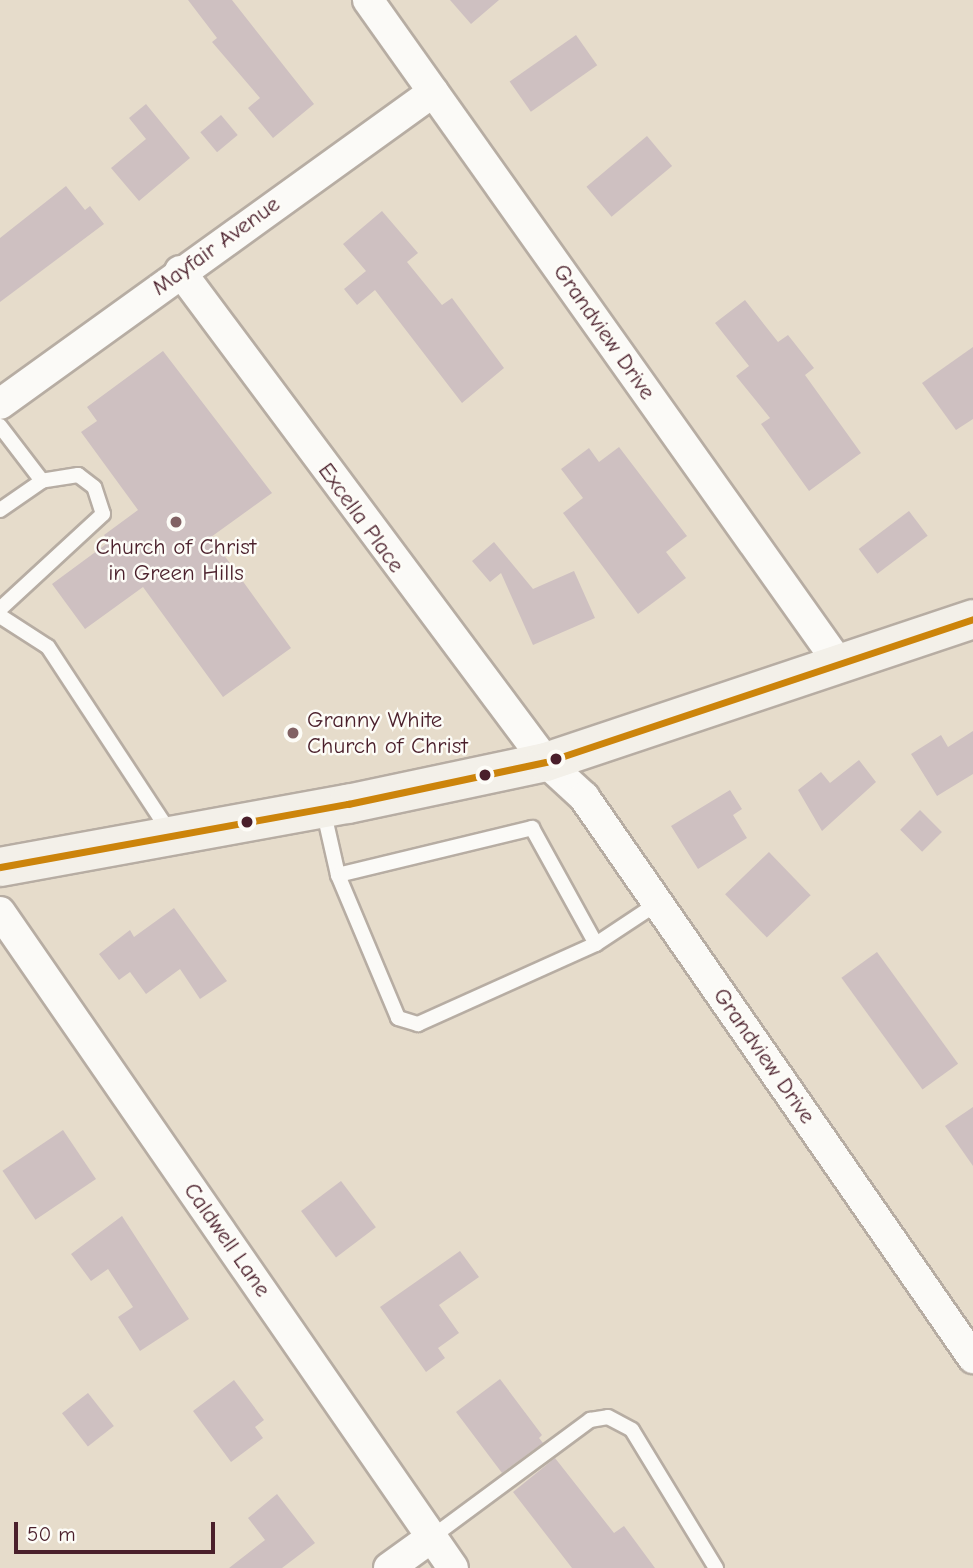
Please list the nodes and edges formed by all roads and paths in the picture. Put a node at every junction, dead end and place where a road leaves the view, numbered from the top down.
1 (368, 0) edge
2 (433, 92) junction
3 (180, 271) junction
4 (0, 404) edge
5 (0, 426) edge
6 (42, 481) junction
7 (0, 510) edge
8 (0, 609) edge
9 (0, 616) edge
10 (973, 619) edge
11 (840, 665) junction
12 (546, 762) junction
13 (323, 808) junction
14 (170, 832) junction
15 (0, 867) edge
16 (338, 875) junction
17 (658, 903) junction
18 (0, 912) edge
19 (596, 944) junction
20 (973, 1358) edge
21 (432, 1537) junction
22 (389, 1568) edge
23 (453, 1568) edge
24 (716, 1568) edge

1 - 2 street, Grandview Drive
2 - 3 street, Mayfair Avenue
2 - 11 street, Grandview Drive
3 - 4 street, Mayfair Avenue
3 - 12 street, Excella Place
5 - 6 lane
6 - 7 lane
6 - 8 lane
9 - 14 lane
10 - 11 main road
11 - 12 main road
12 - 13 main road
12 - 17 street, Grandview Drive
13 - 14 main road
13 - 16 lane
14 - 15 main road
16 - 19 lane
16 - 19 lane
17 - 19 lane
17 - 20 street, Grandview Drive
18 - 21 street, Caldwell Lane
21 - 22 street
21 - 23 street, Caldwell Lane
21 - 24 lane

